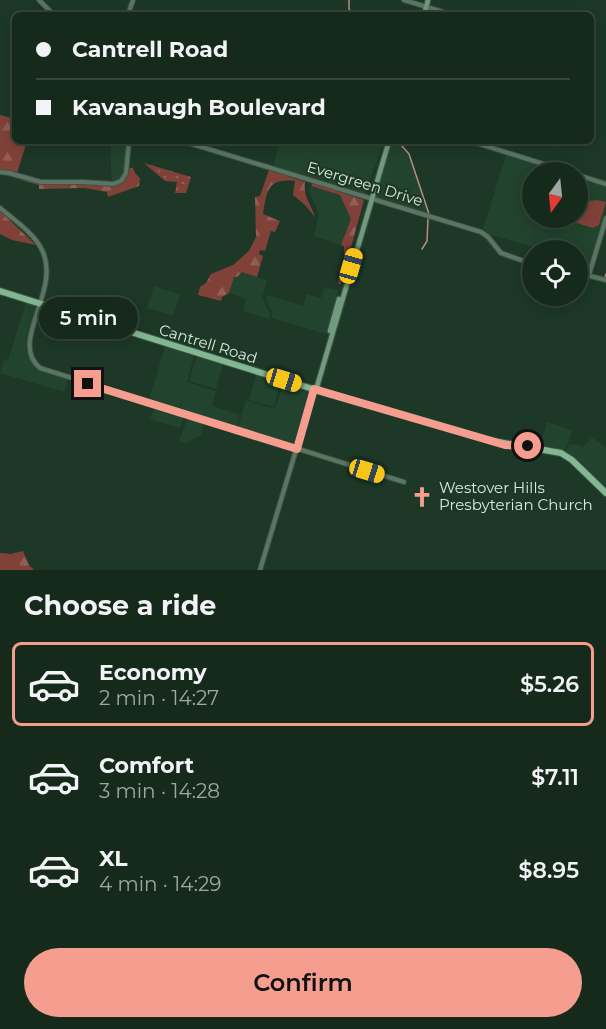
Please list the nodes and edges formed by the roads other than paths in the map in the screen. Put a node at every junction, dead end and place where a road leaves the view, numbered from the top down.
1 (39, 0) edge
2 (404, 0) edge
3 (430, 0) edge
4 (428, 7) junction
5 (51, 12) edge
6 (427, 12) edge
7 (444, 12) edge
8 (129, 144) edge
9 (192, 144) edge
10 (387, 144) edge
11 (480, 144) edge
12 (537, 162) edge
13 (0, 172) edge
14 (304, 178) junction
15 (588, 178) edge
16 (315, 182) junction
17 (606, 184) edge
18 (370, 198) junction
19 (0, 208) edge
20 (606, 218) edge
21 (522, 261) edge
22 (589, 275) joint
23 (606, 280) edge
24 (0, 291) edge
25 (41, 304) junction
26 (314, 389) junction
27 (297, 449) junction
28 (404, 482) dead end
29 (606, 493) edge
30 (261, 570) edge

1 - 5 street
2 - 4 street
3 - 4 main road
4 - 6 main road
4 - 7 street
8 - 13 street
9 - 14 street, Evergreen Drive
10 - 18 main road
11 - 12 street
14 - 16 street, Evergreen Drive
14 - 16 street
15 - 17 street
16 - 18 street, Evergreen Drive
18 - 21 street, Evergreen Drive
18 - 26 main road
19 - 25 street
20 - 22 street
22 - 23 street
24 - 25 main road, Cantrell Road
25 - 26 main road, Cantrell Road
25 - 27 street
26 - 27 street
26 - 29 main road, Cantrell Road
27 - 28 street
27 - 30 street

